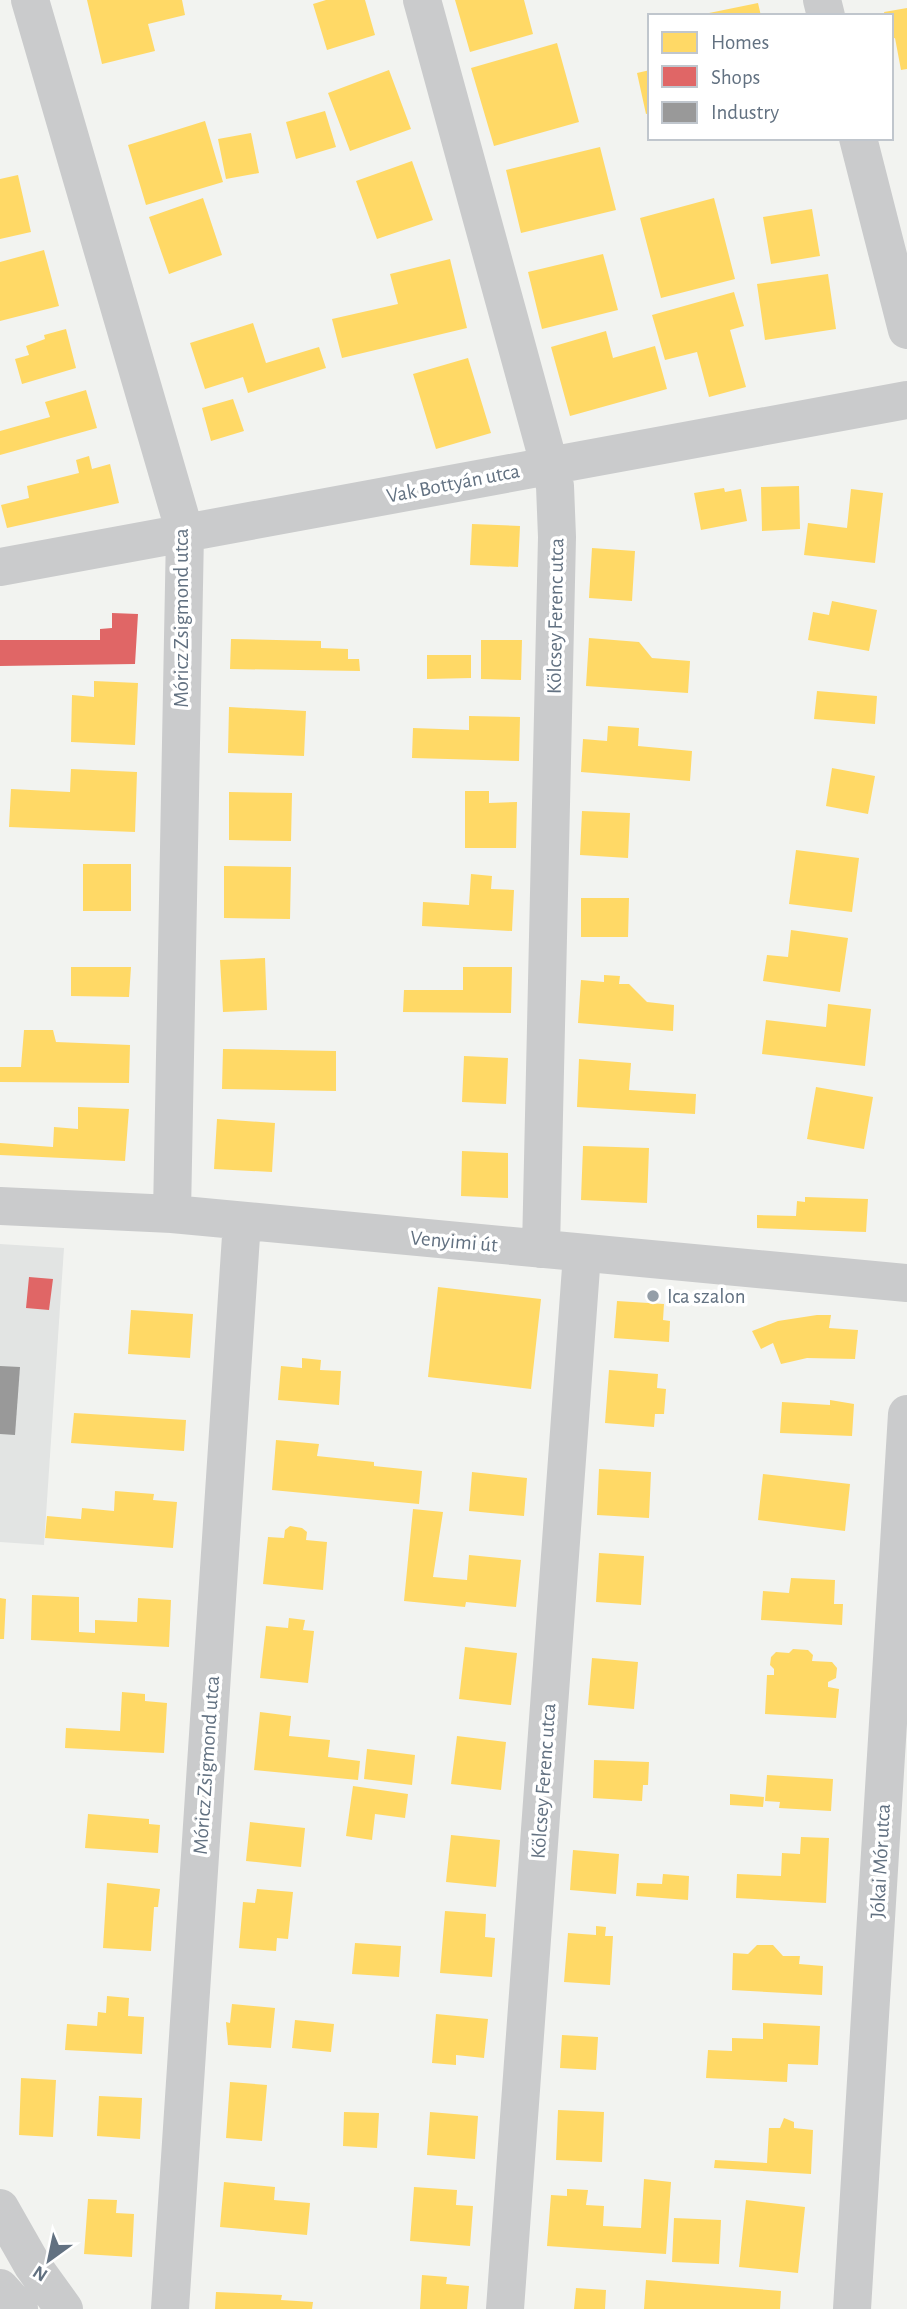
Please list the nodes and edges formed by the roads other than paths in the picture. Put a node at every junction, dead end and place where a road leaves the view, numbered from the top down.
1 (30, 0) edge
2 (422, 0) edge
3 (859, 140) edge
4 (907, 330) edge
5 (907, 400) edge
6 (550, 465) junction
7 (185, 533) junction
8 (0, 568) edge
9 (0, 1206) edge
10 (172, 1214) junction
11 (242, 1221) junction
12 (541, 1249) junction
13 (582, 1254) junction
14 (907, 1283) edge
15 (907, 1414) edge
16 (0, 2208) edge
17 (0, 2288) edge
18 (19, 2309) edge
19 (64, 2309) edge
20 (170, 2309) edge
21 (505, 2309) edge
22 (852, 2309) edge

1 - 7 street, Móricz Zsigmond utca
2 - 6 street, Kölcsey Ferenc utca
3 - 4 street
5 - 6 street, Vak Bottyán utca
6 - 7 street, Vak Bottyán utca
6 - 12 street, Kölcsey Ferenc utca
7 - 8 street, Vak Bottyán utca
7 - 10 street, Móricz Zsigmond utca
9 - 10 street, Venyimi út
10 - 11 street, Venyimi út
11 - 12 street, Venyimi út
11 - 20 street, Móricz Zsigmond utca
12 - 13 street, Venyimi út
13 - 14 street, Venyimi út
13 - 21 street, Kölcsey Ferenc utca
15 - 22 street, Jókai Mór utca
16 - 19 street
17 - 18 street

